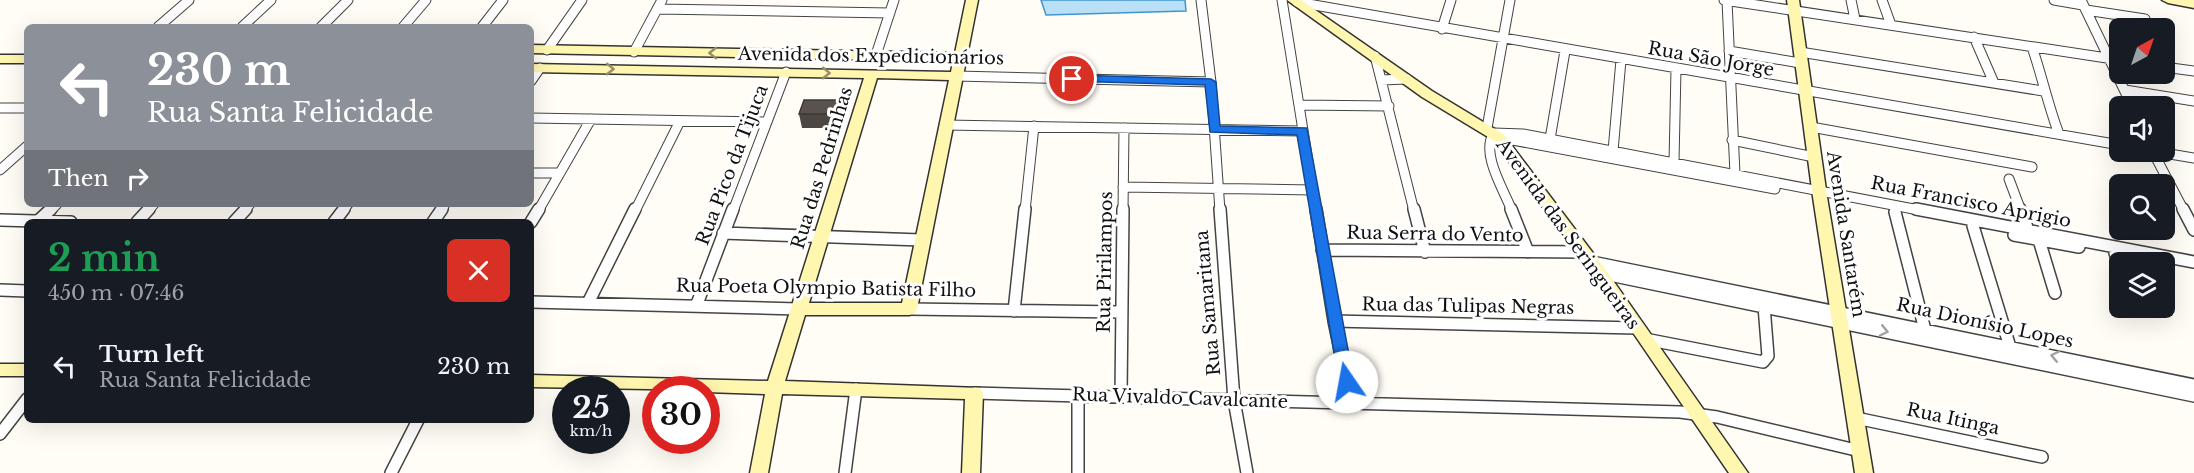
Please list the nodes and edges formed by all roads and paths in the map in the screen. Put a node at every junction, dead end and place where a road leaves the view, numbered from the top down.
1 (189, 0) edge
2 (271, 0) edge
3 (348, 0) edge
4 (426, 0) edge
5 (503, 0) edge
6 (582, 0) edge
7 (662, 0) edge
8 (894, 0) edge
9 (972, 0) edge
10 (1201, 0) edge
11 (1282, 0) edge
12 (1452, 0) edge
13 (1510, 0) edge
14 (1725, 0) edge
15 (1851, 0) edge
16 (1882, 0) edge
17 (2054, 0) edge
18 (2168, 0) edge
19 (1295, 1) edge
20 (2194, 1) edge
21 (1794, 5) edge
22 (2083, 5) edge
23 (657, 9) junction
24 (890, 13) junction
25 (2141, 18) edge
26 (1855, 19) junction
27 (161, 24) edge
28 (245, 24) edge
29 (324, 24) edge
30 (406, 24) edge
31 (484, 24) edge
32 (1891, 25) junction
33 (1442, 29) junction
34 (1974, 37) junction
35 (1503, 40) junction
36 (2032, 47) junction
37 (534, 49) edge
38 (0, 50) edge
39 (24, 50) edge
40 (547, 50) junction
41 (586, 51) junction
42 (634, 51) junction
43 (1564, 51) junction
44 (1729, 51) junction
45 (757, 54) junction
46 (876, 56) junction
47 (1375, 56) junction
48 (960, 57) junction
49 (1800, 58) junction
50 (2109, 58) joint
51 (0, 59) edge
52 (24, 59) edge
53 (1621, 60) junction
54 (535, 68) edge
55 (576, 68) junction
56 (2175, 68) edge
57 (1676, 69) junction
58 (2194, 71) edge
59 (751, 72) junction
60 (786, 72) junction
61 (872, 74) junction
62 (956, 76) junction
63 (1730, 78) junction
64 (1407, 79) junction
65 (1382, 80) junction
66 (1211, 82) junction
67 (1994, 83) junction
68 (2122, 84) edge
69 (2125, 90) junction
70 (2043, 91) junction
71 (1805, 92) junction
72 (2128, 96) edge
73 (2194, 101) edge
74 (1299, 105) junction
75 (1389, 106) junction
76 (0, 108) edge
77 (24, 108) edge
78 (534, 118) edge
79 (591, 119) junction
80 (680, 121) junction
81 (767, 122) junction
82 (945, 125) junction
83 (1034, 126) junction
84 (1811, 127) junction
85 (1124, 128) junction
86 (1214, 129) junction
87 (1303, 131) junction
88 (1493, 133) junction
89 (2059, 134) junction
90 (1550, 139) junction
91 (1732, 140) junction
92 (2109, 143) edge
93 (24, 148) edge
94 (1613, 151) junction
95 (2175, 155) edge
96 (1814, 157) junction
97 (2194, 158) edge
98 (1674, 162) junction
99 (2158, 162) edge
100 (2, 166) edge
101 (2032, 167) dead end
102 (534, 173) edge
103 (560, 173) junction
104 (1735, 174) junction
105 (2009, 179) dead end
106 (1123, 187) junction
107 (1217, 188) junction
108 (1312, 190) junction
109 (1819, 194) junction
110 (54, 207) edge
111 (151, 207) edge
112 (247, 207) edge
113 (346, 207) edge
114 (1895, 212) junction
115 (40, 219) edge
116 (140, 219) edge
117 (237, 219) edge
118 (336, 219) edge
119 (533, 219) edge
120 (0, 220) edge
121 (24, 221) edge
122 (1973, 226) junction
123 (2028, 230) junction
124 (2194, 230) edge
125 (723, 233) junction
126 (822, 237) junction
127 (921, 240) junction
128 (2039, 240) junction
129 (1322, 249) junction
130 (1425, 252) junction
131 (1528, 252) junction
132 (2109, 252) edge
133 (1592, 262) junction
134 (2194, 262) edge
135 (2175, 264) edge
136 (2194, 268) edge
137 (0, 290) edge
138 (24, 291) edge
139 (2055, 293) dead end
140 (1729, 294) junction
141 (534, 302) edge
142 (588, 303) junction
143 (697, 304) junction
144 (1764, 306) junction
145 (798, 309) junction
146 (909, 309) junction
147 (1014, 311) junction
148 (1121, 312) junction
149 (1839, 316) junction
150 (1334, 321) junction
151 (1925, 330) junction
152 (1641, 333) junction
153 (2010, 347) junction
154 (0, 369) edge
155 (24, 370) edge
156 (534, 381) edge
157 (2194, 386) edge
158 (775, 387) junction
159 (856, 389) junction
160 (974, 393) junction
161 (1078, 394) junction
162 (1121, 396) junction
163 (2194, 396) edge
164 (1234, 400) junction
165 (1351, 402) junction
166 (24, 403) edge
167 (1698, 414) junction
168 (1856, 418) junction
169 (416, 423) edge
170 (0, 434) edge
171 (1860, 451) junction
172 (2042, 457) dead end
173 (391, 473) edge
174 (759, 473) edge
175 (845, 473) edge
176 (971, 473) edge
177 (1078, 473) edge
178 (1247, 473) edge
179 (1739, 473) edge
180 (1864, 473) edge

1 - 27 street
2 - 28 street
3 - 29 street
4 - 30 street
5 - 31 street
6 - 40 street
7 - 23 street
8 - 24 street
9 - 48 street
10 - 66 street, Rua Samaritana
11 - 74 street
12 - 33 street
13 - 35 street
14 - 21 street
14 - 44 street
15 - 26 street
16 - 32 street
17 - 22 street
18 - 20 street
19 - 33 street, Rua São Jorge
19 - 47 street, Avenida das Seringueiras
21 - 26 street
21 - 49 street, Avenida Santarém
22 - 25 street
22 - 50 street
23 - 24 street
23 - 42 street
24 - 46 street
26 - 32 street
32 - 34 street
33 - 35 street, Rua São Jorge
34 - 36 street
34 - 67 street
35 - 43 street, Rua São Jorge
35 - 88 street
36 - 50 street
36 - 70 street
37 - 40 street, Avenida dos Expedicionários
38 - 39 street
40 - 41 street, Avenida dos Expedicionários
41 - 42 street, Avenida dos Expedicionários
41 - 55 street
45 -> 42 street, Avenida dos Expedicionários
43 - 53 street, Rua São Jorge
43 - 90 street
44 - 49 street
44 - 63 street
45 - 46 street, Avenida dos Expedicionários
45 - 59 street
46 - 48 street, Avenida dos Expedicionários
47 - 64 street, Avenida das Seringueiras
47 - 65 street
48 - 62 street
49 - 67 street
49 - 71 street, Avenida Santarém
51 - 52 street
53 - 57 street, Rua São Jorge
53 - 94 street
54 - 55 street, Avenida dos Expedicionários
55 -> 59 street, Avenida dos Expedicionários
56 - 58 street
57 - 63 street, Rua São Jorge
57 - 98 street
59 - 60 street, Avenida dos Expedicionários
60 -> 61 street, Avenida dos Expedicionários
60 - 81 street, Rua Pico da Tijuca
61 - 62 street, Avenida dos Expedicionários
61 - 126 street, Rua das Pedrinhas
62 - 66 street, Avenida dos Expedicionários
62 - 82 street
63 - 71 street, Rua São Jorge
63 - 91 street
64 - 65 street
64 - 88 street, Avenida das Seringueiras
65 - 75 street
66 - 86 street, Rua Samaritana
67 - 70 street
68 - 69 street
69 - 72 street
69 - 73 street
70 - 89 street
71 - 84 street, Avenida Santarém
71 - 89 street, Rua São Jorge
74 - 75 street
74 - 87 street
75 - 130 street
76 - 77 street
78 - 79 street
79 - 80 street
79 - 103 street
80 - 81 street
80 - 142 street
81 - 125 street, Rua Pico da Tijuca
82 - 83 street
82 - 127 street
83 - 85 street
83 - 147 street
84 - 96 street, Avenida Santarém
84 - 101 street
85 - 86 street
85 - 106 street, Rua Pirilampos
86 - 87 street
86 - 107 street, Rua Samaritana
87 - 108 street
88 - 90 street, Rua Francisco Aprigio
88 - 109 street, Rua Francisco Aprigio
88 - 131 street
88 - 133 street, Avenida das Seringueiras
89 - 92 street, Rua São Jorge
90 - 94 street, Rua Francisco Aprigio
91 - 96 street
91 - 104 street
93 - 100 street
94 - 98 street, Rua Francisco Aprigio
95 - 97 street
96 - 109 street, Avenida Santarém
98 - 104 street, Rua Francisco Aprigio
99 - 124 street
102 - 103 street
103 - 119 street
104 - 109 street, Rua Francisco Aprigio
105 - 123 street
106 - 107 street
106 - 148 street, Rua Pirilampos
107 - 108 street
107 - 164 street, Rua Samaritana
108 - 129 street
109 - 114 street, Rua Francisco Aprigio
109 - 123 street, Rua Francisco Aprigio
109 - 149 street, Avenida Santarém
110 - 115 street
111 - 116 street
112 - 117 street
113 - 118 street
114 - 122 street, Rua Francisco Aprigio
114 - 151 street
120 - 121 street
122 - 128 street, Rua Francisco Aprigio
122 - 153 street
123 - 134 street, Rua Francisco Aprigio
125 - 126 street
125 - 143 street, Rua Pico da Tijuca
126 - 127 street
126 - 145 street, Rua das Pedrinhas
127 - 146 street
128 - 132 street, Rua Francisco Aprigio
128 - 139 street
129 - 130 street, Rua Serra do Vento
129 - 150 street
130 - 131 street, Rua Serra do Vento
131 - 133 street, Rua Serra do Vento
133 - 140 street, Rua Dionísio Lopes
133 - 152 street, Avenida das Seringueiras
135 - 136 street, Rua Francisco Aprigio
137 - 138 street
140 - 144 street, Rua Dionísio Lopes
140 - 149 street, Rua Dionísio Lopes
141 - 142 street, Rua Poeta Olympio Batista Filho
142 - 143 street, Rua Poeta Olympio Batista Filho
143 - 145 street, Rua Poeta Olympio Batista Filho
144 - 149 street, Rua Dionísio Lopes
144 - 152 street, Rua das Tulipas Negras
145 - 146 street, Rua Poeta Olympio Batista Filho
145 - 158 street, Rua das Pedrinhas
146 - 147 street, Rua Poeta Olympio Batista Filho
147 - 148 street, Rua Poeta Olympio Batista Filho
148 - 162 street, Rua Pirilampos
149 - 151 street, Rua Dionísio Lopes
149 -> 163 street, Rua Dionísio Lopes
149 - 168 street, Avenida Santarém
150 - 152 street, Rua das Tulipas Negras
150 - 165 street
151 - 153 street, Rua Dionísio Lopes
152 - 167 street, Avenida das Seringueiras
157 -> 153 street, Rua Dionísio Lopes
154 - 155 street
156 - 158 street, Rua Vivaldo Cavalcante
158 - 159 street, Rua Vivaldo Cavalcante
158 - 174 street, Rua das Pedrinhas
159 - 160 street, Rua Vivaldo Cavalcante
159 - 175 street
160 - 161 street, Rua Vivaldo Cavalcante
160 - 176 street
161 - 162 street, Rua Vivaldo Cavalcante
161 - 177 street
162 - 164 street, Rua Vivaldo Cavalcante
164 - 165 street, Rua Vivaldo Cavalcante
164 - 178 street, Rua Samaritana
165 - 167 street, Rua Vivaldo Cavalcante
166 - 170 street
167 - 171 street, Rua Vivaldo Cavalcante
167 - 179 street, Avenida das Seringueiras
168 - 171 street, Avenida Santarém
168 - 172 street, Rua Itinga
169 - 173 street
171 - 180 street, Avenida Santarém

